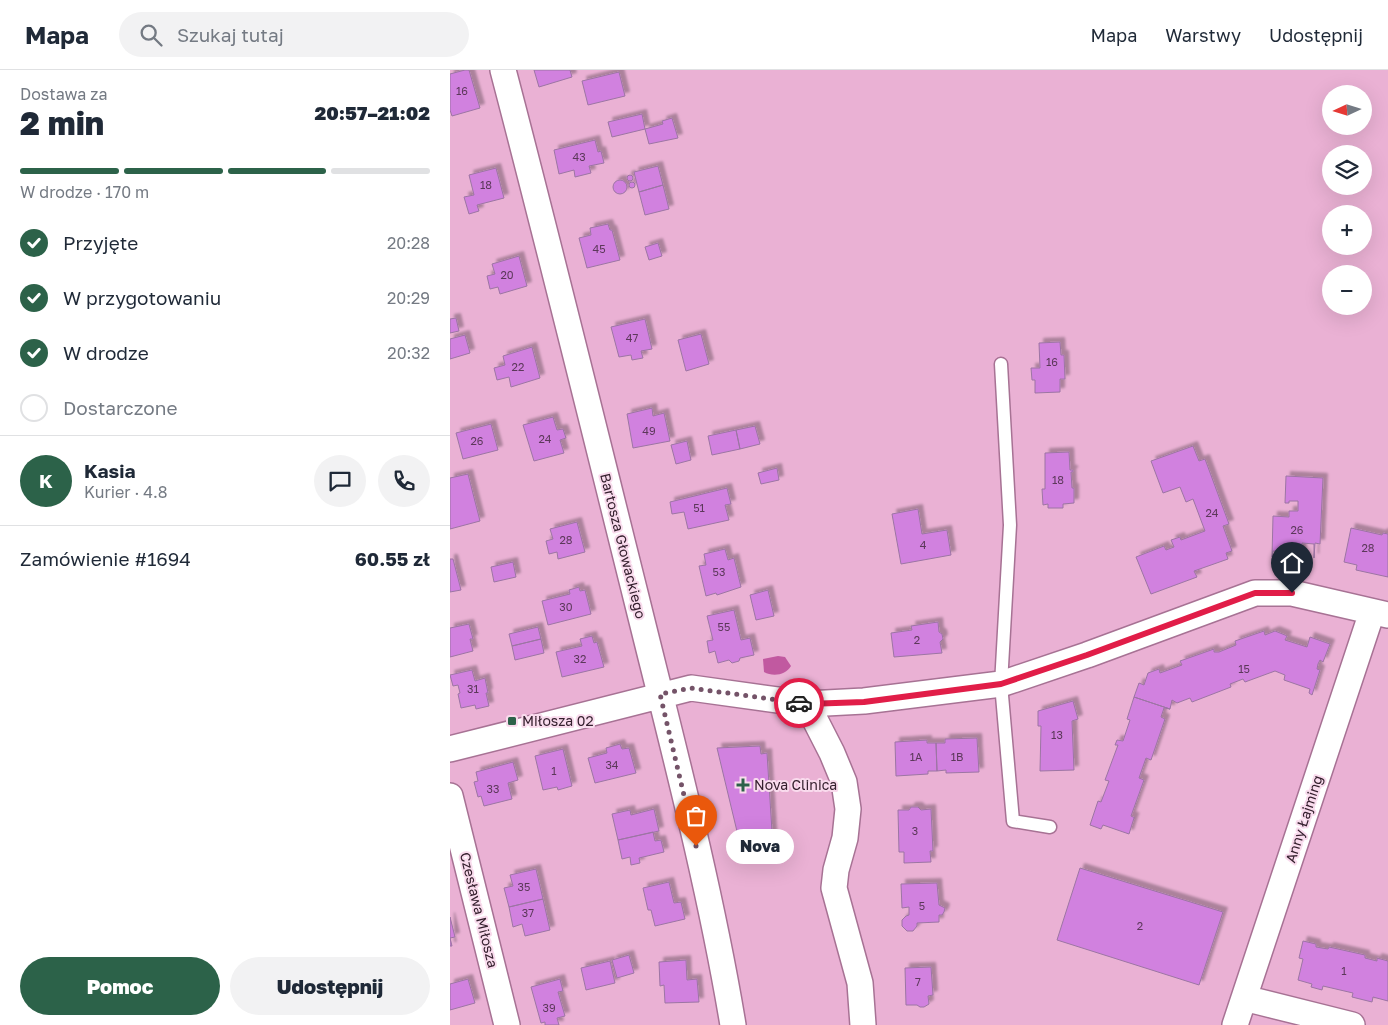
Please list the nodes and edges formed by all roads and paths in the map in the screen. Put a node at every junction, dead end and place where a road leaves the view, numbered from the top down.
1 (503, 70) edge
2 (1001, 364) dead end
3 (1380, 614) edge
4 (1001, 684) junction
5 (660, 694) junction
6 (807, 704) junction
7 (450, 749) edge
8 (450, 796) edge
9 (1050, 827) dead end
10 (1244, 998) junction
11 (507, 1025) edge
12 (733, 1025) edge
13 (863, 1025) edge
14 (1235, 1025) edge
15 (1352, 1025) edge

1 - 5 street, Bartosza Głowackiego
2 - 4 lane
3 - 4 street
3 - 10 street, Anny Łajming
4 - 6 street
4 - 9 lane
5 - 6 street
5 - 7 street
5 - 12 street, Bartosza Głowackiego
6 - 13 street
8 - 11 street, Czesława Miłosza
10 - 14 street, Anny Łajming
10 - 15 street

